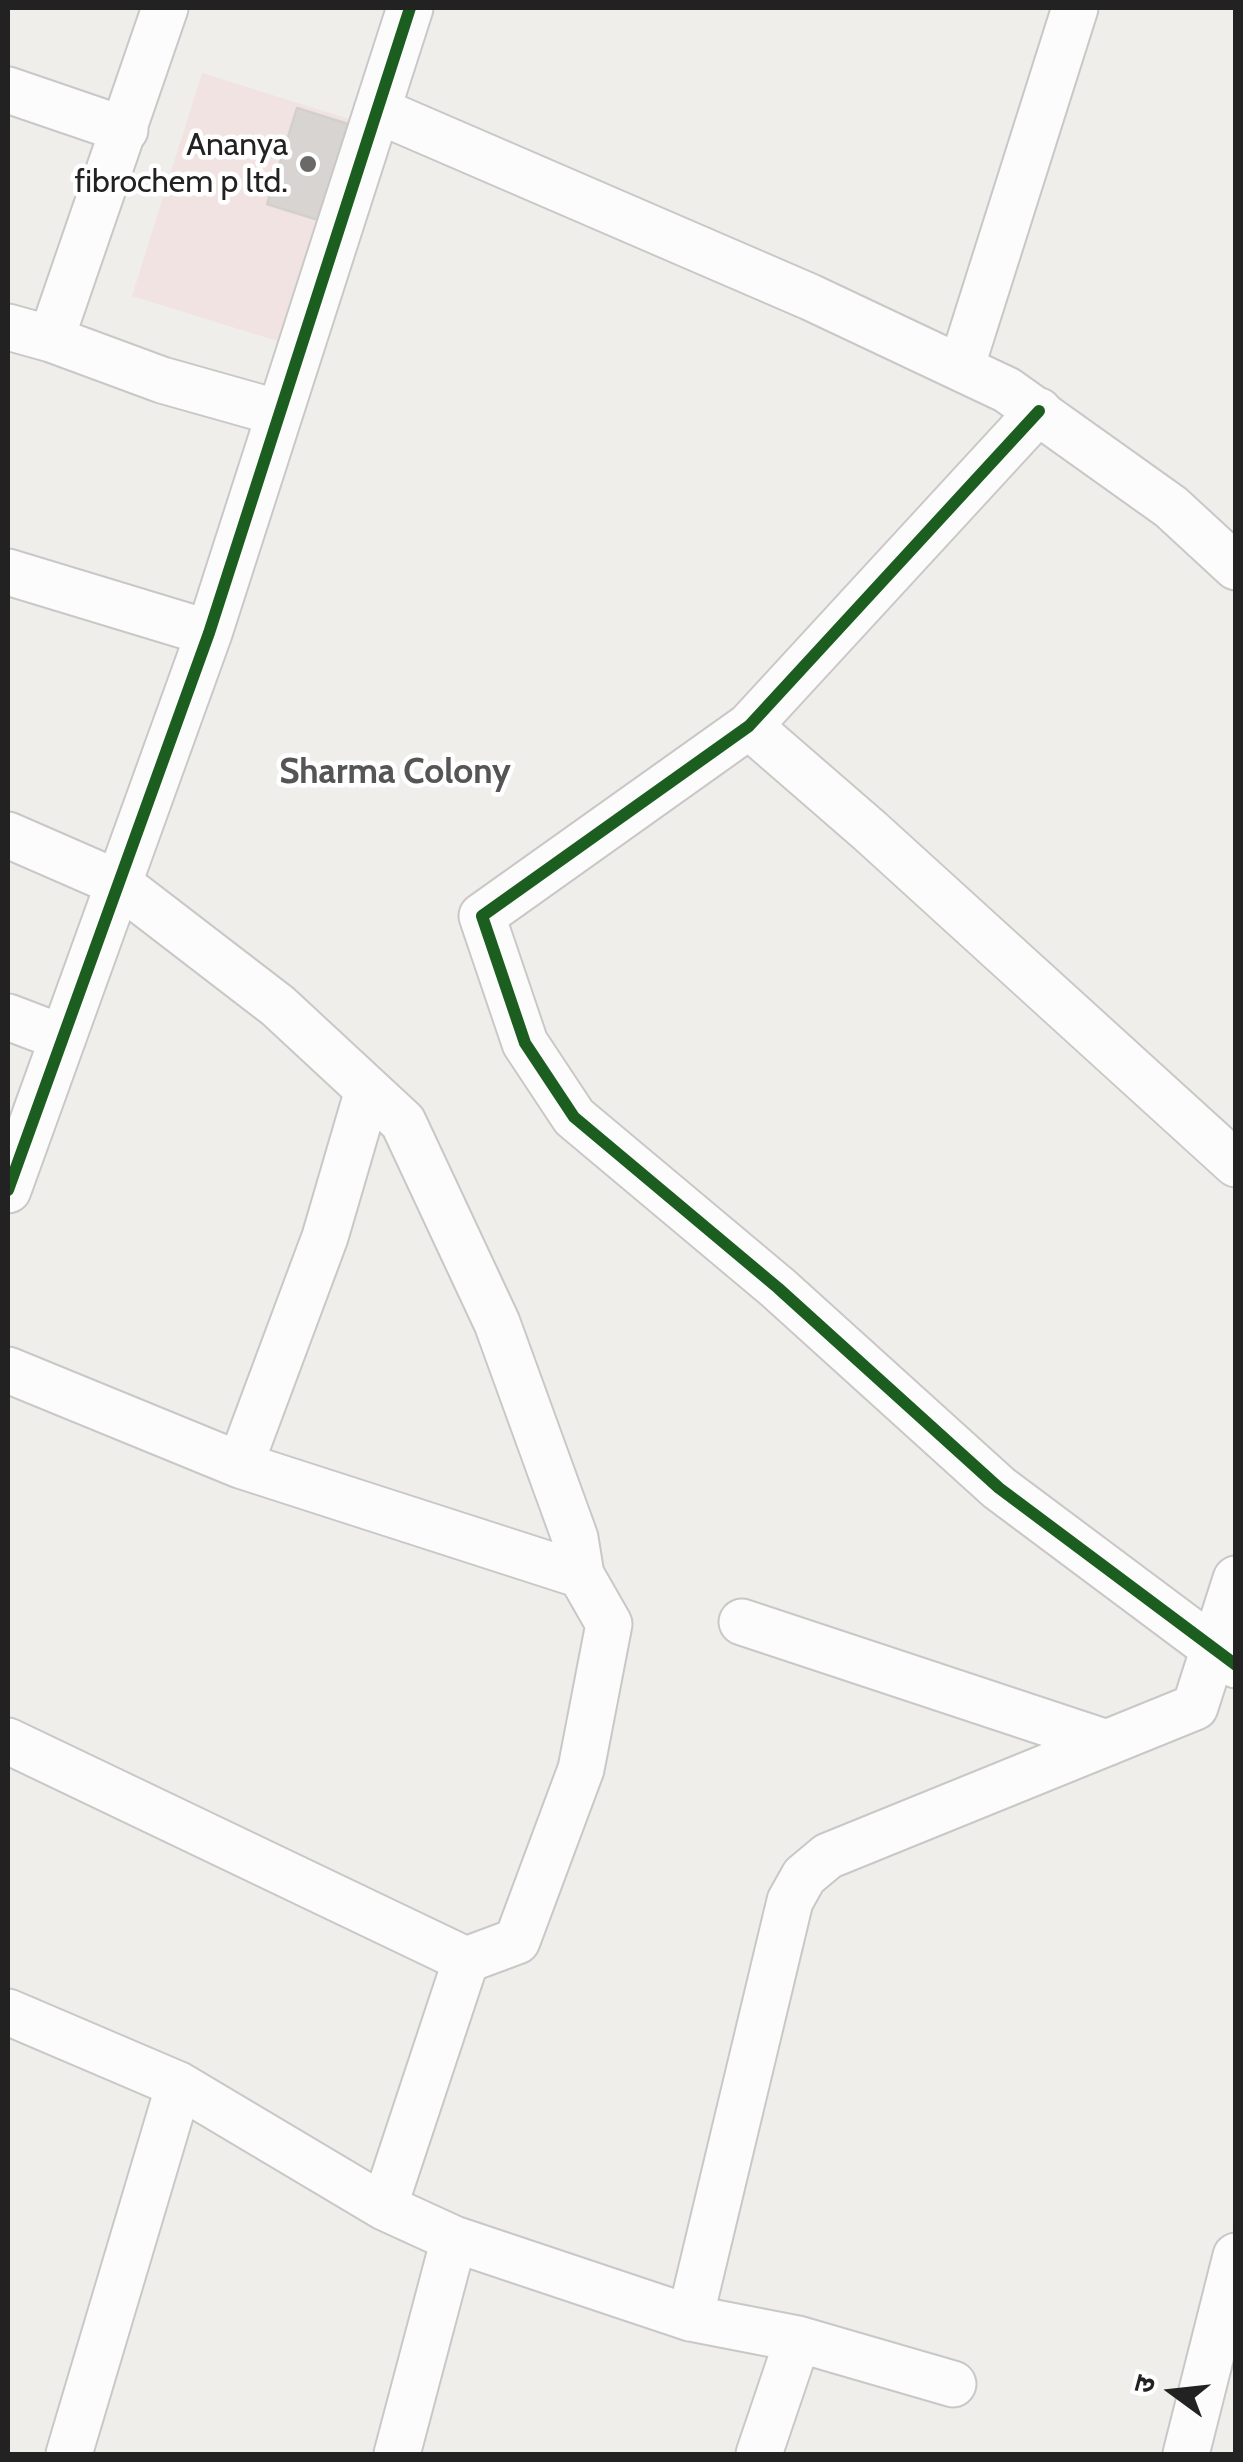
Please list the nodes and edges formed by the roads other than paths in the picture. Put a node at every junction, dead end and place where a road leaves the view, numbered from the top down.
1 (165, 8) edge
2 (410, 8) edge
3 (1075, 8) edge
4 (8, 90) edge
5 (377, 110) junction
6 (125, 130) junction
7 (8, 327) edge
8 (51, 339) junction
9 (961, 368) junction
10 (1038, 412) junction
11 (279, 413) junction
12 (1236, 566) edge
13 (8, 573) edge
14 (209, 632) junction
15 (750, 726) junction
16 (8, 834) edge
17 (118, 883) junction
18 (8, 1017) edge
19 (62, 1038) junction
20 (368, 1090) junction
21 (1236, 1164) edge
22 (8, 1190) edge
23 (8, 1370) edge
24 (240, 1465) junction
25 (581, 1575) junction
26 (1236, 1578) edge
27 (742, 1622) dead end
28 (1225, 1656) edge
29 (8, 1741) edge
30 (1108, 1743) junction
31 (466, 1960) junction
32 (8, 2012) edge
33 (179, 2084) junction
34 (384, 2207) junction
35 (454, 2239) junction
36 (1236, 2256) edge
37 (690, 2318) junction
38 (798, 2339) junction
39 (953, 2384) dead end
40 (68, 2454) edge
41 (397, 2454) edge
42 (759, 2454) edge
43 (1186, 2454) edge

1 - 6 street
2 - 5 street
3 - 9 street
4 - 6 street
5 - 9 street
5 - 11 street
6 - 8 street
7 - 8 street
8 - 11 street
9 - 10 street
10 - 12 street
10 - 15 street
11 - 14 street
13 - 14 street
14 - 17 street
15 - 21 street
15 - 28 street
16 - 17 street
17 - 19 street
17 - 20 street
18 - 19 street
19 - 22 street
20 - 24 street
20 - 25 street
23 - 24 street
24 - 25 street
25 - 31 street
26 - 28 street
27 - 30 street
28 - 30 street
29 - 31 street
30 - 37 street
31 - 34 street
32 - 33 street
33 - 34 street
33 - 40 street
34 - 35 street
35 - 37 street
35 - 41 street
36 - 43 street
37 - 38 street
38 - 39 street
38 - 42 street

